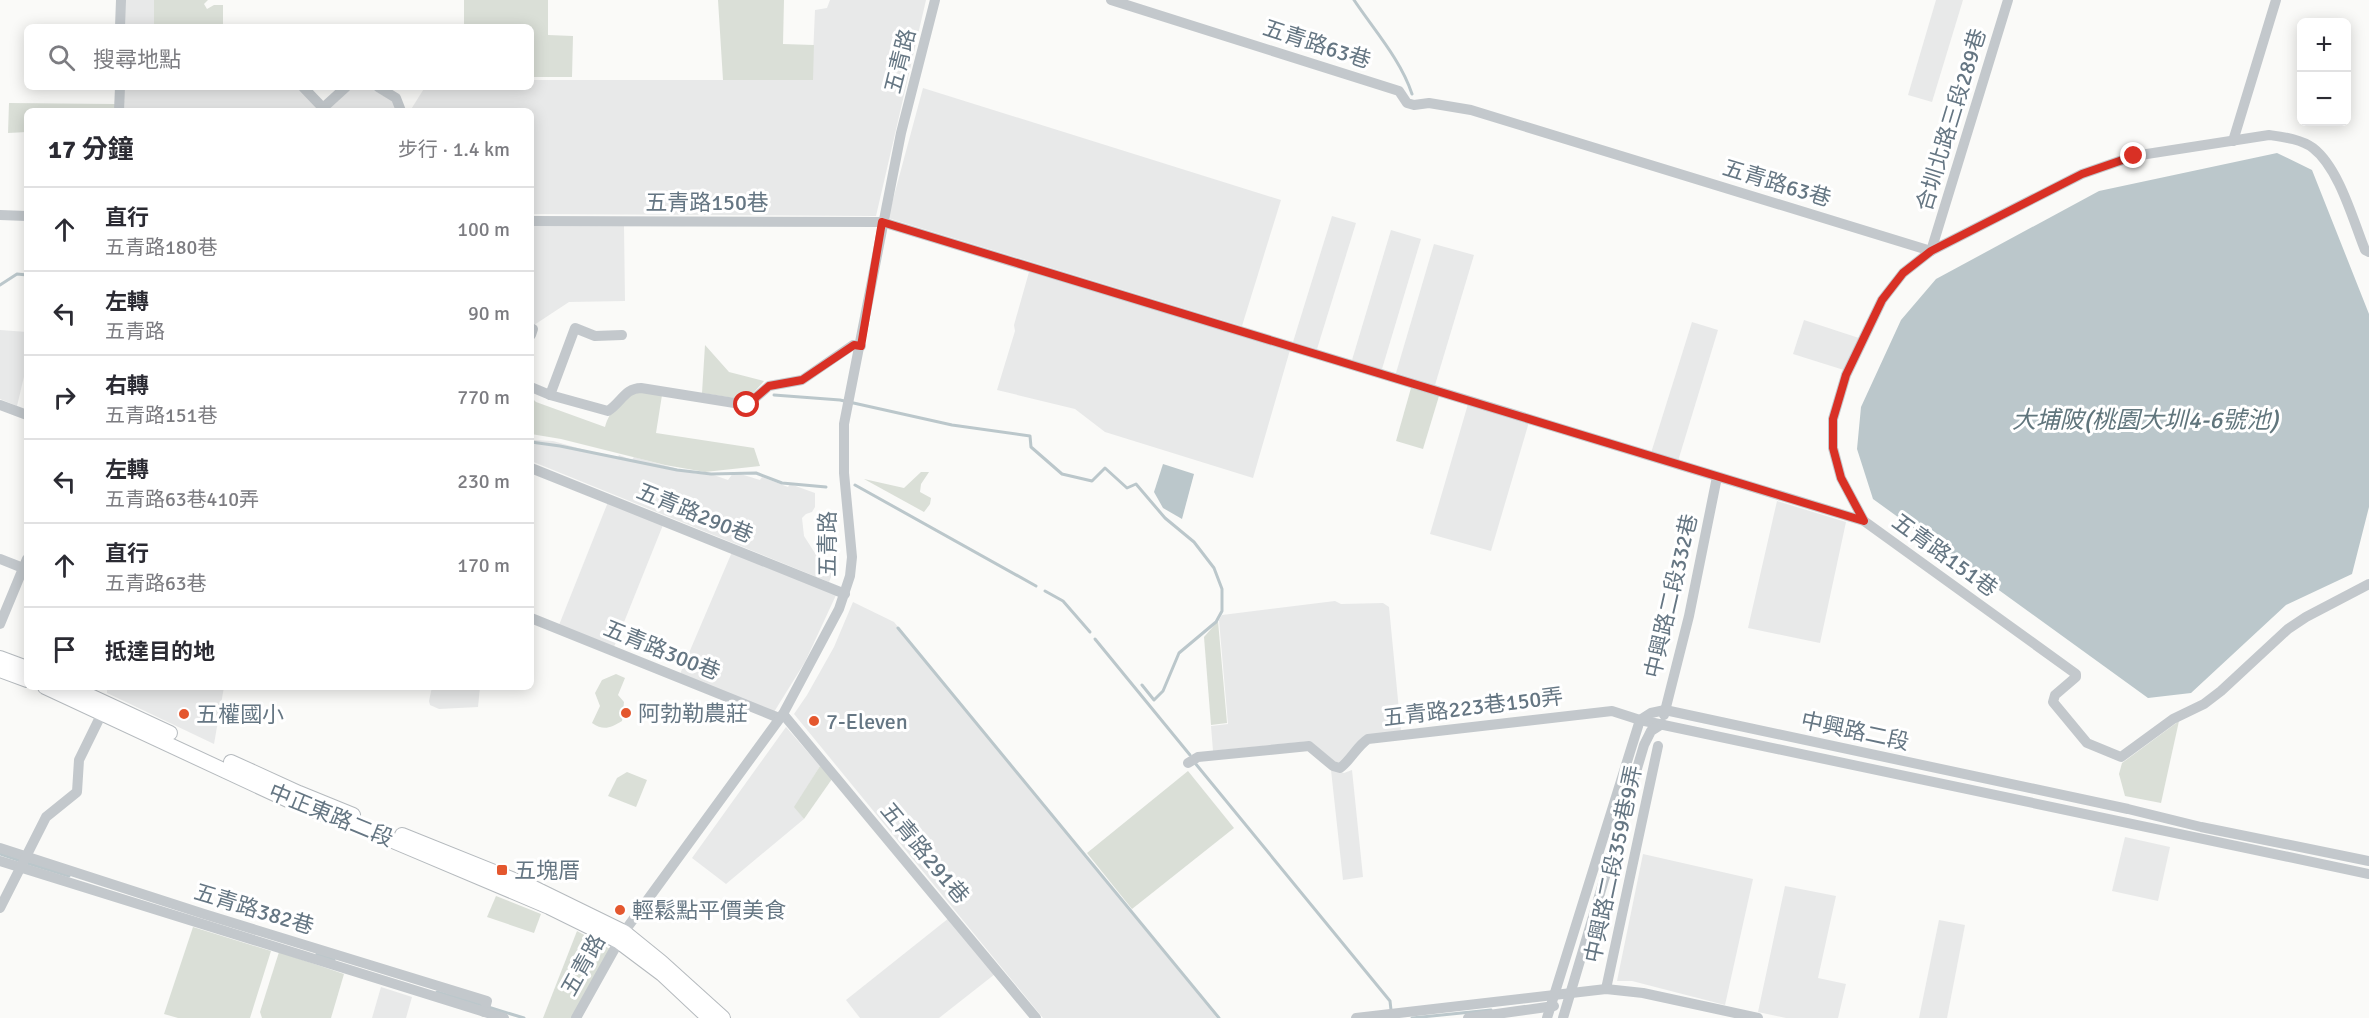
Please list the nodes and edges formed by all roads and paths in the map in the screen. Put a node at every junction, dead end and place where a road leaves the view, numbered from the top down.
1 (120, 0) edge
2 (935, 0) edge
3 (1111, 0) edge
4 (2008, 0) edge
5 (2276, 0) edge
6 (120, 24) edge
7 (120, 90) edge
8 (306, 90) edge
9 (342, 90) edge
10 (383, 90) edge
11 (119, 108) edge
12 (323, 108) edge
13 (323, 108) edge
14 (399, 108) edge
15 (2233, 141) junction
16 (0, 216) edge
17 (24, 216) edge
18 (534, 221) edge
19 (882, 222) junction
20 (1931, 251) junction
21 (2369, 252) edge
22 (622, 335) dead end
23 (861, 346) junction
24 (534, 388) edge
25 (550, 395) junction
26 (0, 405) edge
27 (24, 415) edge
28 (534, 469) edge
29 (1717, 477) junction
30 (1864, 521) junction
31 (0, 559) edge
32 (24, 564) edge
33 (24, 566) edge
34 (2369, 584) edge
35 (845, 594) junction
36 (534, 619) edge
37 (0, 624) edge
38 (0, 658) edge
39 (24, 667) edge
40 (0, 670) edge
41 (24, 679) edge
42 (54, 690) edge
43 (76, 690) edge
44 (105, 708) junction
45 (1665, 710) junction
46 (781, 716) junction
47 (1640, 720) junction
48 (1662, 724) junction
49 (1658, 746) dead end
50 (1188, 763) dead end
51 (1938, 768) junction
52 (1935, 782) junction
53 (2201, 827) junction
54 (2199, 838) junction
55 (0, 848) edge
56 (25, 856) junction
57 (0, 861) edge
58 (2369, 861) edge
59 (19, 867) junction
60 (2369, 874) edge
61 (0, 908) edge
62 (621, 937) junction
63 (1606, 989) junction
64 (1572, 995) junction
65 (1550, 1007) edge
66 (484, 1012) junction
67 (504, 1018) edge
68 (576, 1018) edge
69 (709, 1018) edge
70 (723, 1018) edge
71 (1036, 1018) edge
72 (1356, 1018) edge
73 (1468, 1018) edge
74 (1563, 1018) edge
75 (1758, 1018) edge

1 - 6 street
2 - 19 street, 五青路
3 - 20 street, 五青路63巷
4 - 20 street, 合圳北路三段289巷
5 - 15 street
7 - 11 street
8 - 12 street
9 - 13 street
10 - 14 street
15 - 20 street
15 - 21 street
16 - 17 street
18 - 19 street, 五青路150巷
19 - 23 street, 五青路
19 - 29 street, 五青路151巷
20 - 30 street
22 - 25 street
23 - 25 street
23 - 35 street, 五青路
24 - 25 street
26 - 27 street
28 - 35 street, 五青路290巷
29 - 30 street, 五青路151巷
29 - 45 street, 中興路二段332巷
30 - 34 street, 五青路151巷
31 - 32 street
33 - 37 street
35 - 46 street, 五青路
36 - 46 street, 五青路300巷
38 - 39 main road
40 - 41 main road
42 - 44 main road, 中正東路二段
43 - 44 main road, 中正東路二段
44 - 56 street
44 - 62 main road, 中正東路二段
45 - 47 street
45 - 48 street, 中興路二段332巷
45 - 51 street, 中興路二段
46 - 62 street, 五青路
46 - 71 street, 五青路291巷
47 - 48 street, 中興路二段
47 - 50 street, 五青路223巷150弄
47 - 65 street
48 - 52 street, 中興路二段
48 - 64 street
49 - 63 street, 中興路二段359巷9弄
51 - 52 street
51 - 53 street, 中興路二段
52 - 54 street, 中興路二段
53 - 54 street
53 - 58 street, 中興路二段
54 - 60 street, 中興路二段
55 - 56 street, 五青路382巷
56 - 59 street
56 - 66 street, 五青路382巷
57 - 59 street, 五青路382巷
59 - 61 street
59 - 66 street, 五青路382巷
62 - 68 street, 五青路
62 - 69 main road
62 - 70 main road
63 - 64 street
63 - 75 street
64 - 65 street
64 - 74 street
65 - 72 street
65 - 73 street
66 - 67 street, 五青路382巷

